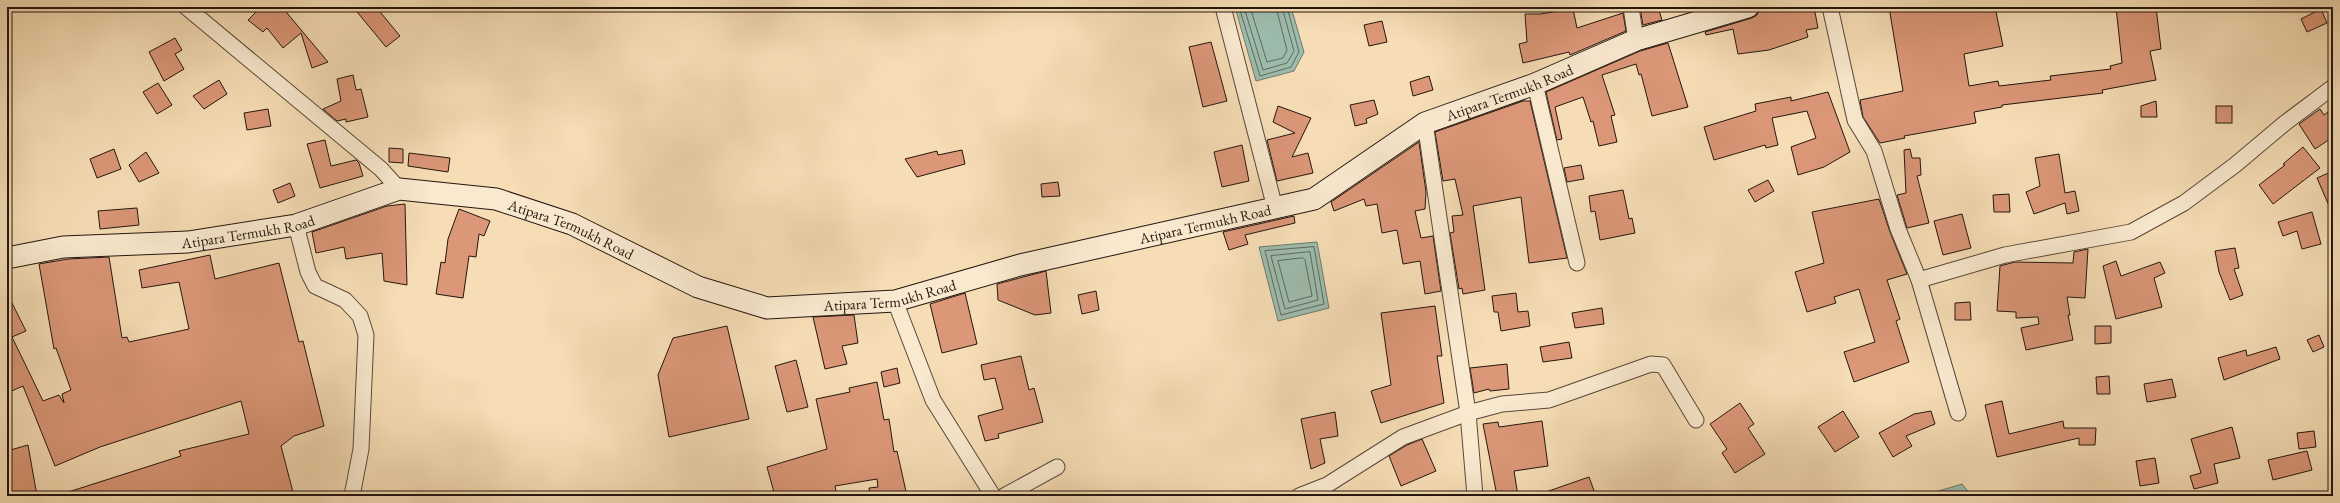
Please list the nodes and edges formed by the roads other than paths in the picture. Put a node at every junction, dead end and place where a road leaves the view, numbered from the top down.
1 (186, 7) edge
2 (1223, 7) edge
3 (1631, 7) edge
4 (1748, 7) edge
5 (1830, 7) edge
6 (1636, 40) junction
7 (1535, 84) junction
8 (2333, 87) edge
9 (1425, 123) junction
10 (399, 189) junction
11 (1275, 208) junction
12 (296, 225) junction
13 (7, 258) edge
14 (1577, 263) dead end
15 (1919, 280) junction
16 (895, 301) junction
17 (1468, 412) junction
18 (1958, 414) dead end
19 (1696, 420) dead end
20 (1057, 467) dead end
21 (352, 496) edge
22 (993, 496) edge
23 (1004, 496) edge
24 (1299, 496) edge
25 (1475, 496) edge

1 - 10 street
2 - 11 street
3 - 6 street
4 - 6 main road, Atipara Termukh Road
5 - 15 street
6 - 7 main road, Atipara Termukh Road
7 - 9 main road, Atipara Termukh Road
7 - 14 street
8 - 15 street
9 - 11 main road, Atipara Termukh Road
9 - 17 street
10 - 12 main road, Atipara Termukh Road
10 - 16 main road, Atipara Termukh Road
11 - 16 main road, Atipara Termukh Road
12 - 13 main road, Atipara Termukh Road
12 - 21 street
15 - 18 street
16 - 22 street
17 - 19 street
17 - 24 street
17 - 25 street
20 - 23 street

